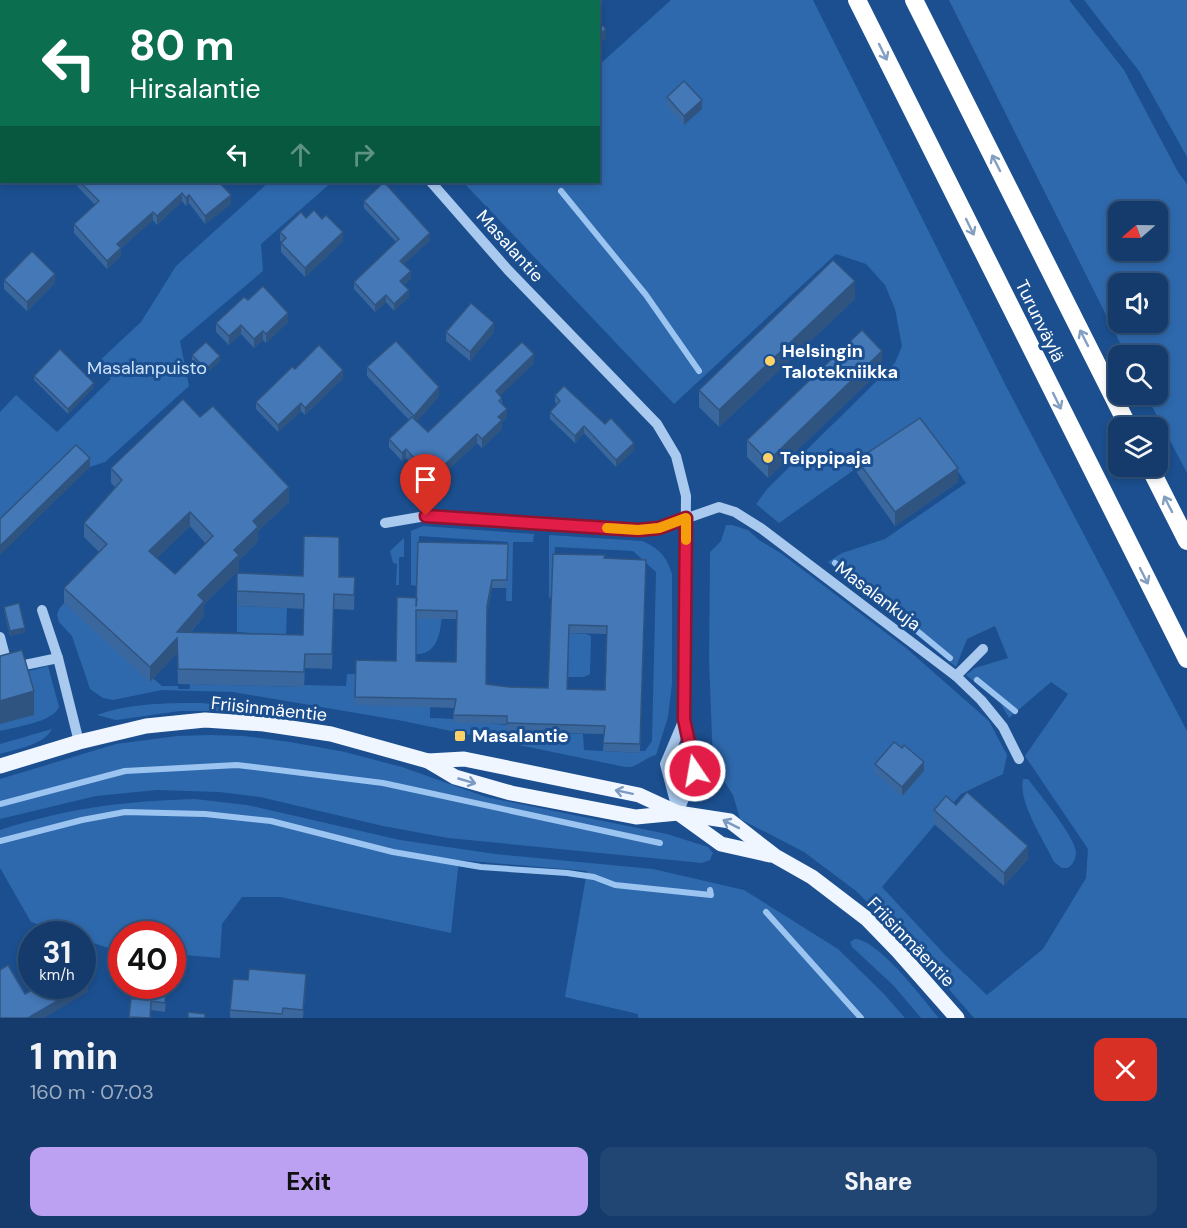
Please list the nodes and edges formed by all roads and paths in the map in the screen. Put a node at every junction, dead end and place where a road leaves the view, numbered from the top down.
1 (857, 0) edge
2 (914, 0) edge
3 (432, 183) edge
4 (1123, 417) edge
5 (1155, 477) edge
6 (686, 518) junction
7 (385, 523) dead end
8 (1187, 541) edge
9 (42, 610) dead end
10 (0, 637) edge
11 (983, 649) dead end
12 (58, 658) junction
13 (1187, 659) edge
14 (4, 669) edge
15 (956, 676) junction
16 (684, 719) junction
17 (78, 742) junction
18 (1019, 759) dead end
19 (428, 761) junction
20 (0, 766) edge
21 (678, 813) junction
22 (776, 856) junction
23 (957, 1018) edge

1 -> 13 highway, Turunväylä
4 -> 2 highway, Turunväylä
3 - 6 street, Masalantie
8 -> 5 highway
6 - 7 street, Masalankuja
6 - 15 street, Masalankuja
6 - 16 street, Masalantie
9 - 12 street
10 - 14 street
11 - 15 street
12 - 14 street
12 - 17 street
15 - 18 street, Masalankuja
16 - 21 street, Masalantie
16 - 21 street, Masalantie
17 - 19 main road, Friisinmäentie
17 - 20 main road, Friisinmäentie
21 -> 19 main road, Friisinmäentie
19 -> 21 main road, Friisinmäentie
21 - 22 main road, Friisinmäentie
22 -> 21 main road, Friisinmäentie
22 - 23 main road, Friisinmäentie

